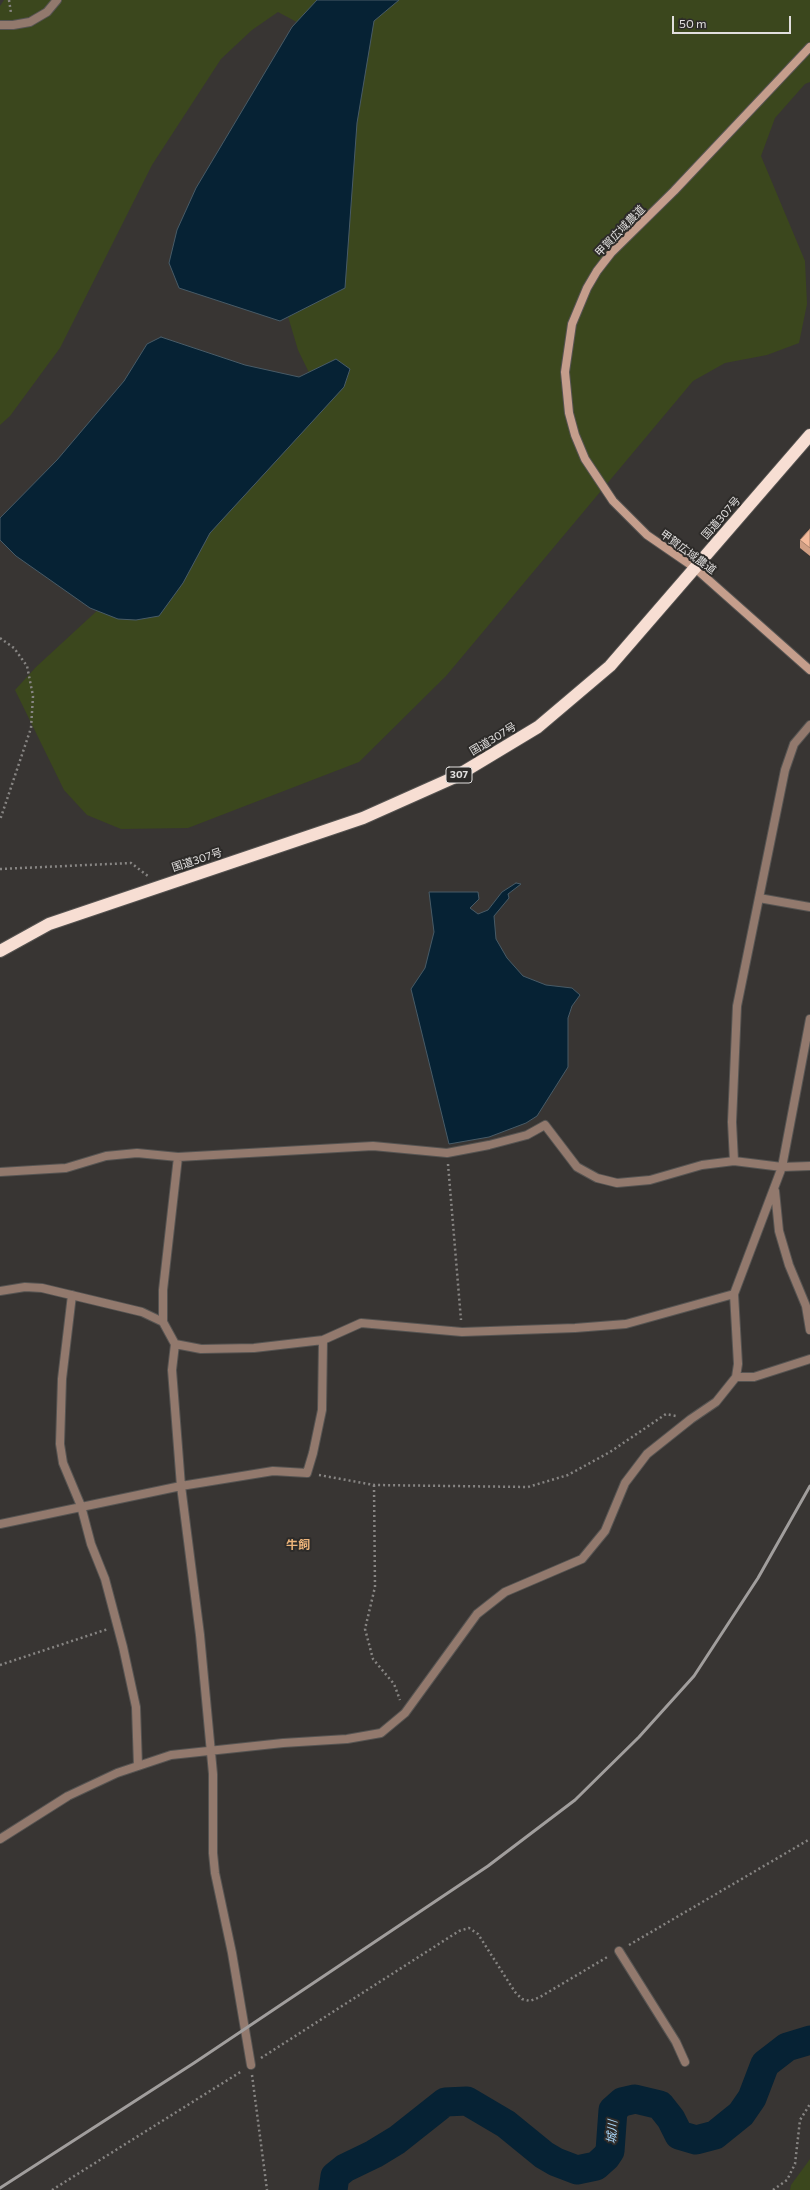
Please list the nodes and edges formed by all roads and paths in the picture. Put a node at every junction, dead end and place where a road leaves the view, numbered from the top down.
1 (57, 0) edge
2 (0, 25) edge
3 (810, 47) edge
4 (810, 435) edge
5 (695, 568) junction
6 (0, 638) edge
7 (810, 670) edge
8 (810, 725) edge
9 (0, 820) edge
10 (0, 869) edge
11 (161, 886) junction
12 (759, 898) junction
13 (810, 907) edge
14 (0, 951) edge
15 (810, 1019) edge
16 (447, 1153) junction
17 (178, 1158) junction
18 (734, 1161) junction
19 (810, 1166) edge
20 (782, 1167) junction
21 (0, 1172) edge
22 (774, 1188) junction
23 (0, 1291) edge
24 (734, 1294) junction
25 (72, 1295) junction
26 (163, 1322) junction
27 (810, 1330) edge
28 (462, 1332) junction
29 (324, 1340) junction
30 (175, 1344) junction
31 (810, 1359) edge
32 (736, 1377) junction
33 (691, 1419) junction
34 (307, 1472) junction
35 (374, 1485) junction
36 (181, 1486) junction
37 (81, 1506) junction
38 (0, 1524) edge
39 (116, 1627) junction
40 (0, 1665) edge
41 (405, 1713) junction
42 (210, 1750) junction
43 (138, 1766) junction
44 (0, 1839) edge
45 (810, 1839) edge
46 (619, 1951) junction
47 (685, 2062) dead end
48 (251, 2065) junction
49 (810, 2104) edge
50 (52, 2190) edge
51 (267, 2190) edge
52 (773, 2190) edge

1 - 2 street
3 - 5 street, 甲賀広域農道
4 - 5 highway, 国道307号 / 307
5 - 7 street, 甲賀広域農道
5 - 11 highway, 国道307号 / 307
6 - 9 path
8 - 12 street
10 - 11 path
11 - 14 highway, 国道307号 / 307
12 - 13 street
12 - 18 street
15 - 20 street
16 - 17 street
16 - 18 street
16 - 28 path
17 - 21 street
17 - 26 street
18 - 20 street
19 - 20 street
20 - 22 street
22 - 24 street
22 - 27 street
23 - 25 street
24 - 28 street
24 - 32 street
25 - 26 street
25 - 37 street
26 - 30 street
28 - 29 street
29 - 30 street
29 - 34 street
30 - 36 street
31 - 32 street
32 - 33 street
33 - 35 path
33 - 41 street
34 - 35 path
34 - 36 street
35 - 41 path
36 - 37 street
36 - 42 street
37 - 38 street
37 - 39 street
39 - 40 path
39 - 43 street
41 - 42 street
42 - 43 street
42 - 48 street
43 - 44 street
45 - 46 path
46 - 47 street
46 - 48 path
48 - 50 path
48 - 51 path
49 - 52 path

